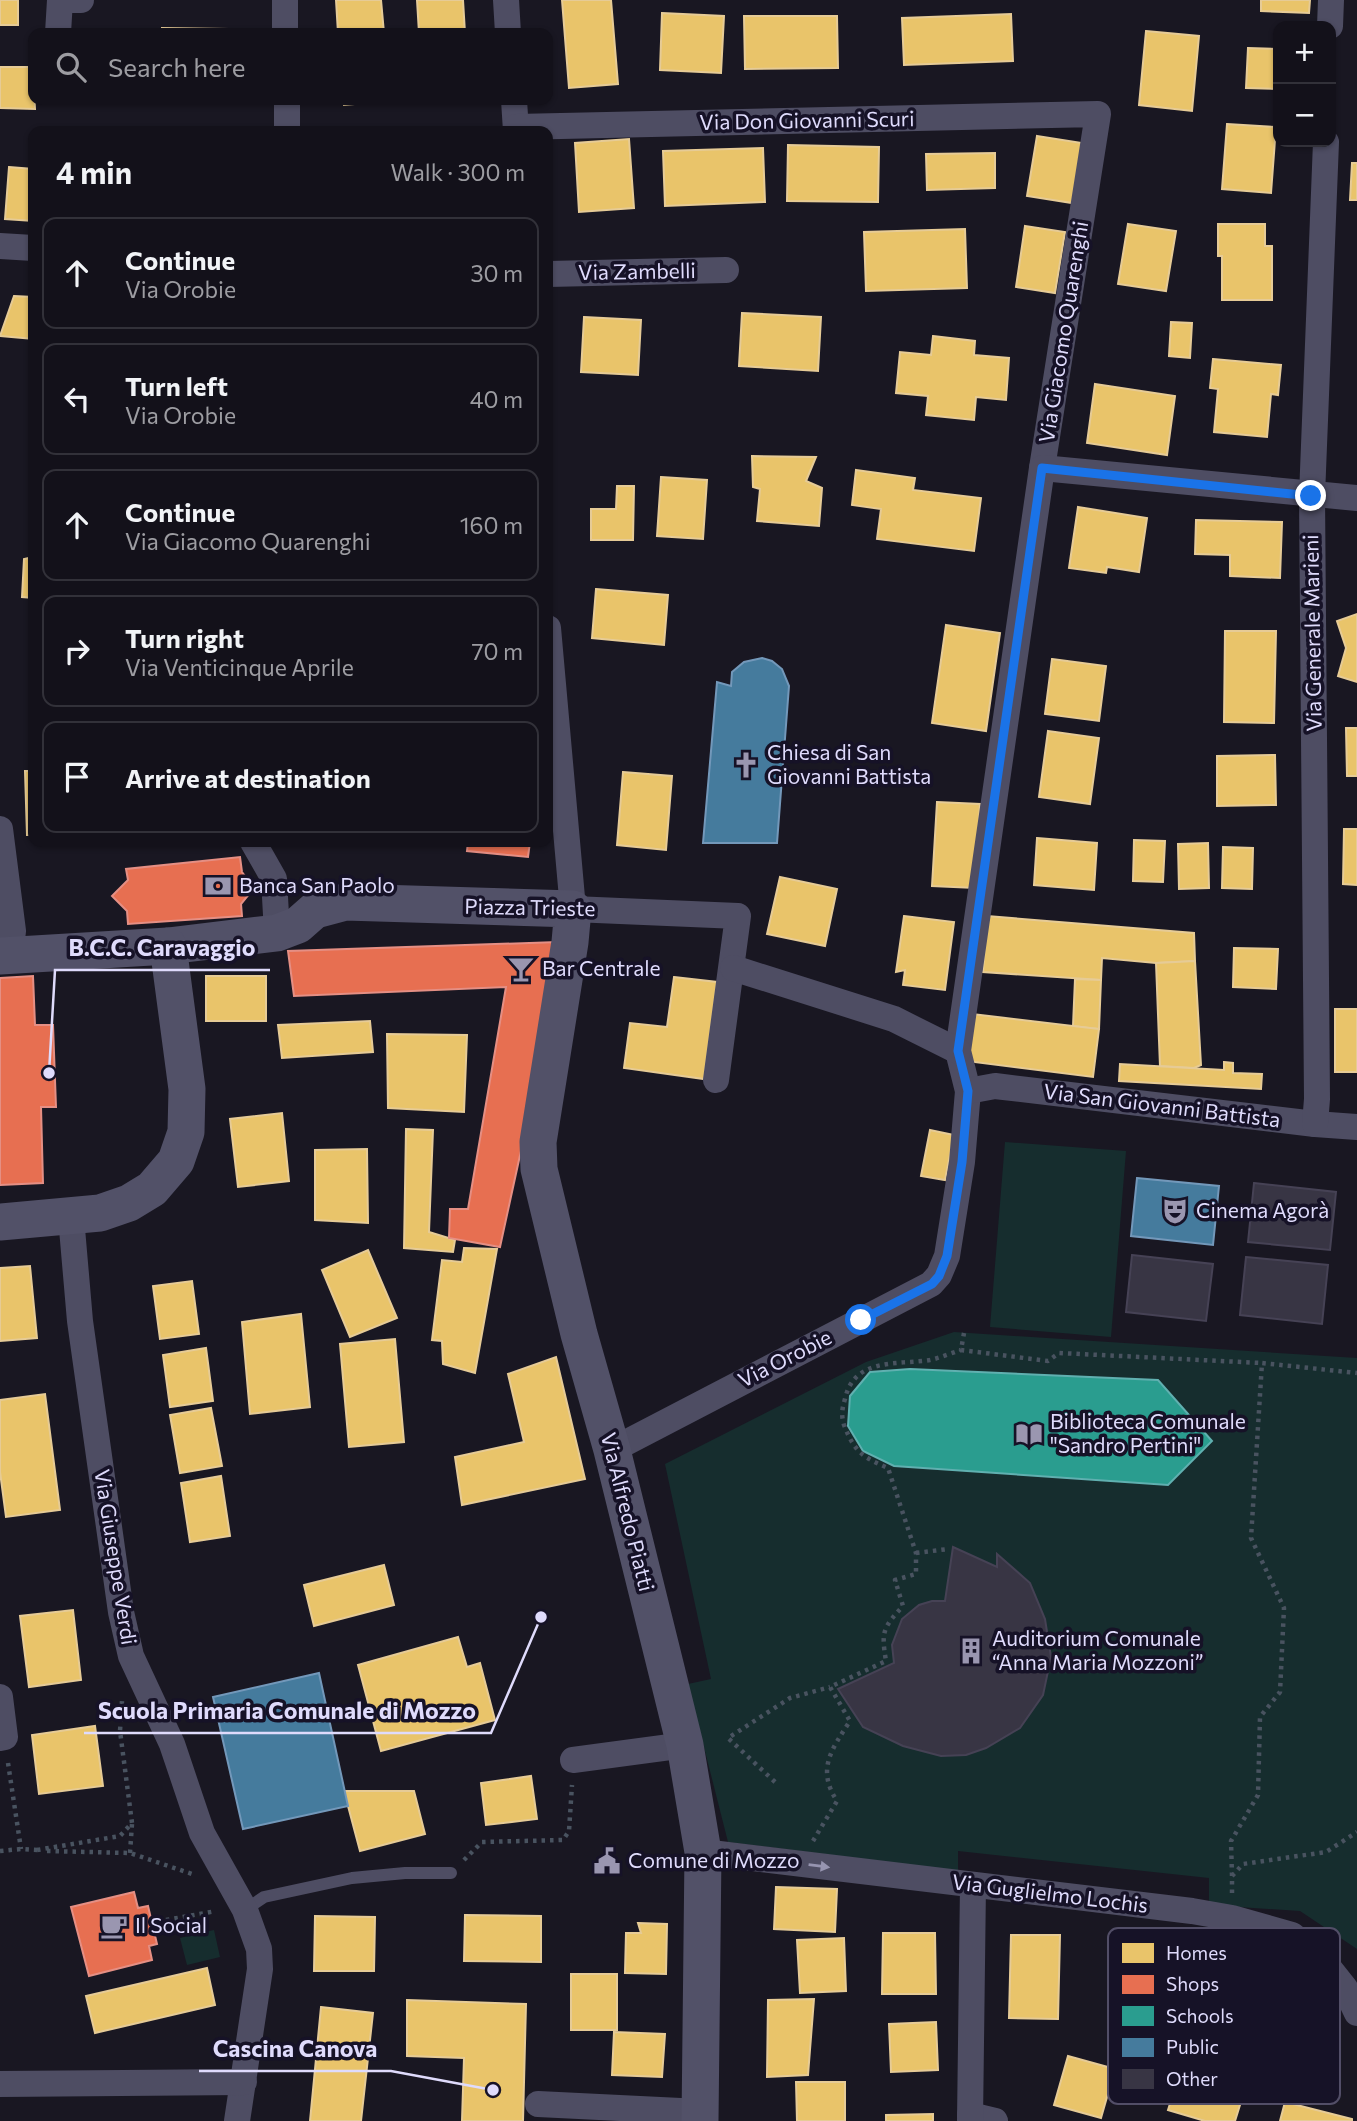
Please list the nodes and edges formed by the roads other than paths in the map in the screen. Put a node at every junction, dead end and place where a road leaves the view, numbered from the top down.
1 (81, 0) edge
2 (285, 0) edge
3 (506, 0) edge
4 (1332, 0) edge
5 (1330, 21) edge
6 (58, 28) edge
7 (285, 28) edge
8 (509, 28) edge
9 (287, 105) edge
10 (514, 105) edge
11 (1098, 114) joint
12 (288, 126) edge
13 (516, 126) edge
14 (553, 128) edge
15 (1326, 147) edge
16 (0, 246) edge
17 (28, 248) edge
18 (726, 270) dead end
19 (553, 274) edge
20 (1042, 468) junction
21 (1311, 496) junction
22 (1357, 498) edge
23 (553, 684) edge
24 (0, 829) edge
25 (256, 847) edge
26 (573, 909) junction
27 (277, 933) junction
28 (168, 946) junction
29 (5, 956) edge
30 (733, 968) junction
31 (958, 1051) junction
32 (716, 1080) dead end
33 (968, 1091) junction
34 (1315, 1124) junction
35 (1357, 1126) edge
36 (71, 1217) junction
37 (0, 1222) edge
38 (612, 1450) junction
39 (0, 1697) edge
40 (2, 1738) edge
41 (685, 1745) junction
42 (573, 1760) road end
43 (703, 1852) junction
44 (451, 1873) road end
45 (973, 1885) junction
46 (233, 1910) junction
47 (1267, 1928) edge
48 (1340, 1982) edge
49 (1357, 2013) edge
50 (244, 2082) junction
51 (0, 2084) edge
52 (538, 2104) dead end
53 (700, 2116) edge
54 (978, 2119) edge
55 (237, 2121) edge

1 - 6 street
2 - 7 street
3 - 8 street
4 - 5 street
9 - 12 street
10 - 13 street
11 - 14 street, Via Don Giovanni Scuri
11 - 20 street, Via Giacomo Quarenghi
15 - 21 street, Via Generale Marieni
16 - 17 street
18 - 19 street, Via Zambelli
20 - 21 street
20 - 31 street, Via Giacomo Quarenghi
21 - 22 street
21 - 34 street, Via Generale Marieni
23 - 26 street
24 - 29 street
25 - 27 street
26 - 27 street, Piazza Trieste
26 - 30 street, Piazza Trieste
26 - 38 street, Via Alfredo Piatti
27 - 28 street
28 - 29 street
28 - 36 street
30 - 31 street
30 - 32 street, Piazza Trieste
31 - 33 street, Via Giacomo Quarenghi
33 - 34 street, Via San Giovanni Battista
33 - 38 street, Via Orobie
34 - 35 street, Via San Giovanni Battista
36 - 37 street
36 - 46 street, Via Giuseppe Verdi
38 - 41 street, Via Alfredo Piatti
39 - 40 street
41 - 42 street
41 - 43 street, Via Alfredo Piatti
43 -> 45 street, Via Guglielmo Lochis
43 - 53 street, Via Alfredo Piatti
44 - 46 lane
45 - 47 street, Via Guglielmo Lochis
45 - 54 street
46 - 50 street, Via Giuseppe Verdi
48 - 49 street, Via Guglielmo Lochis
50 - 51 street
50 - 55 street, Via Giuseppe Verdi
52 - 53 street

